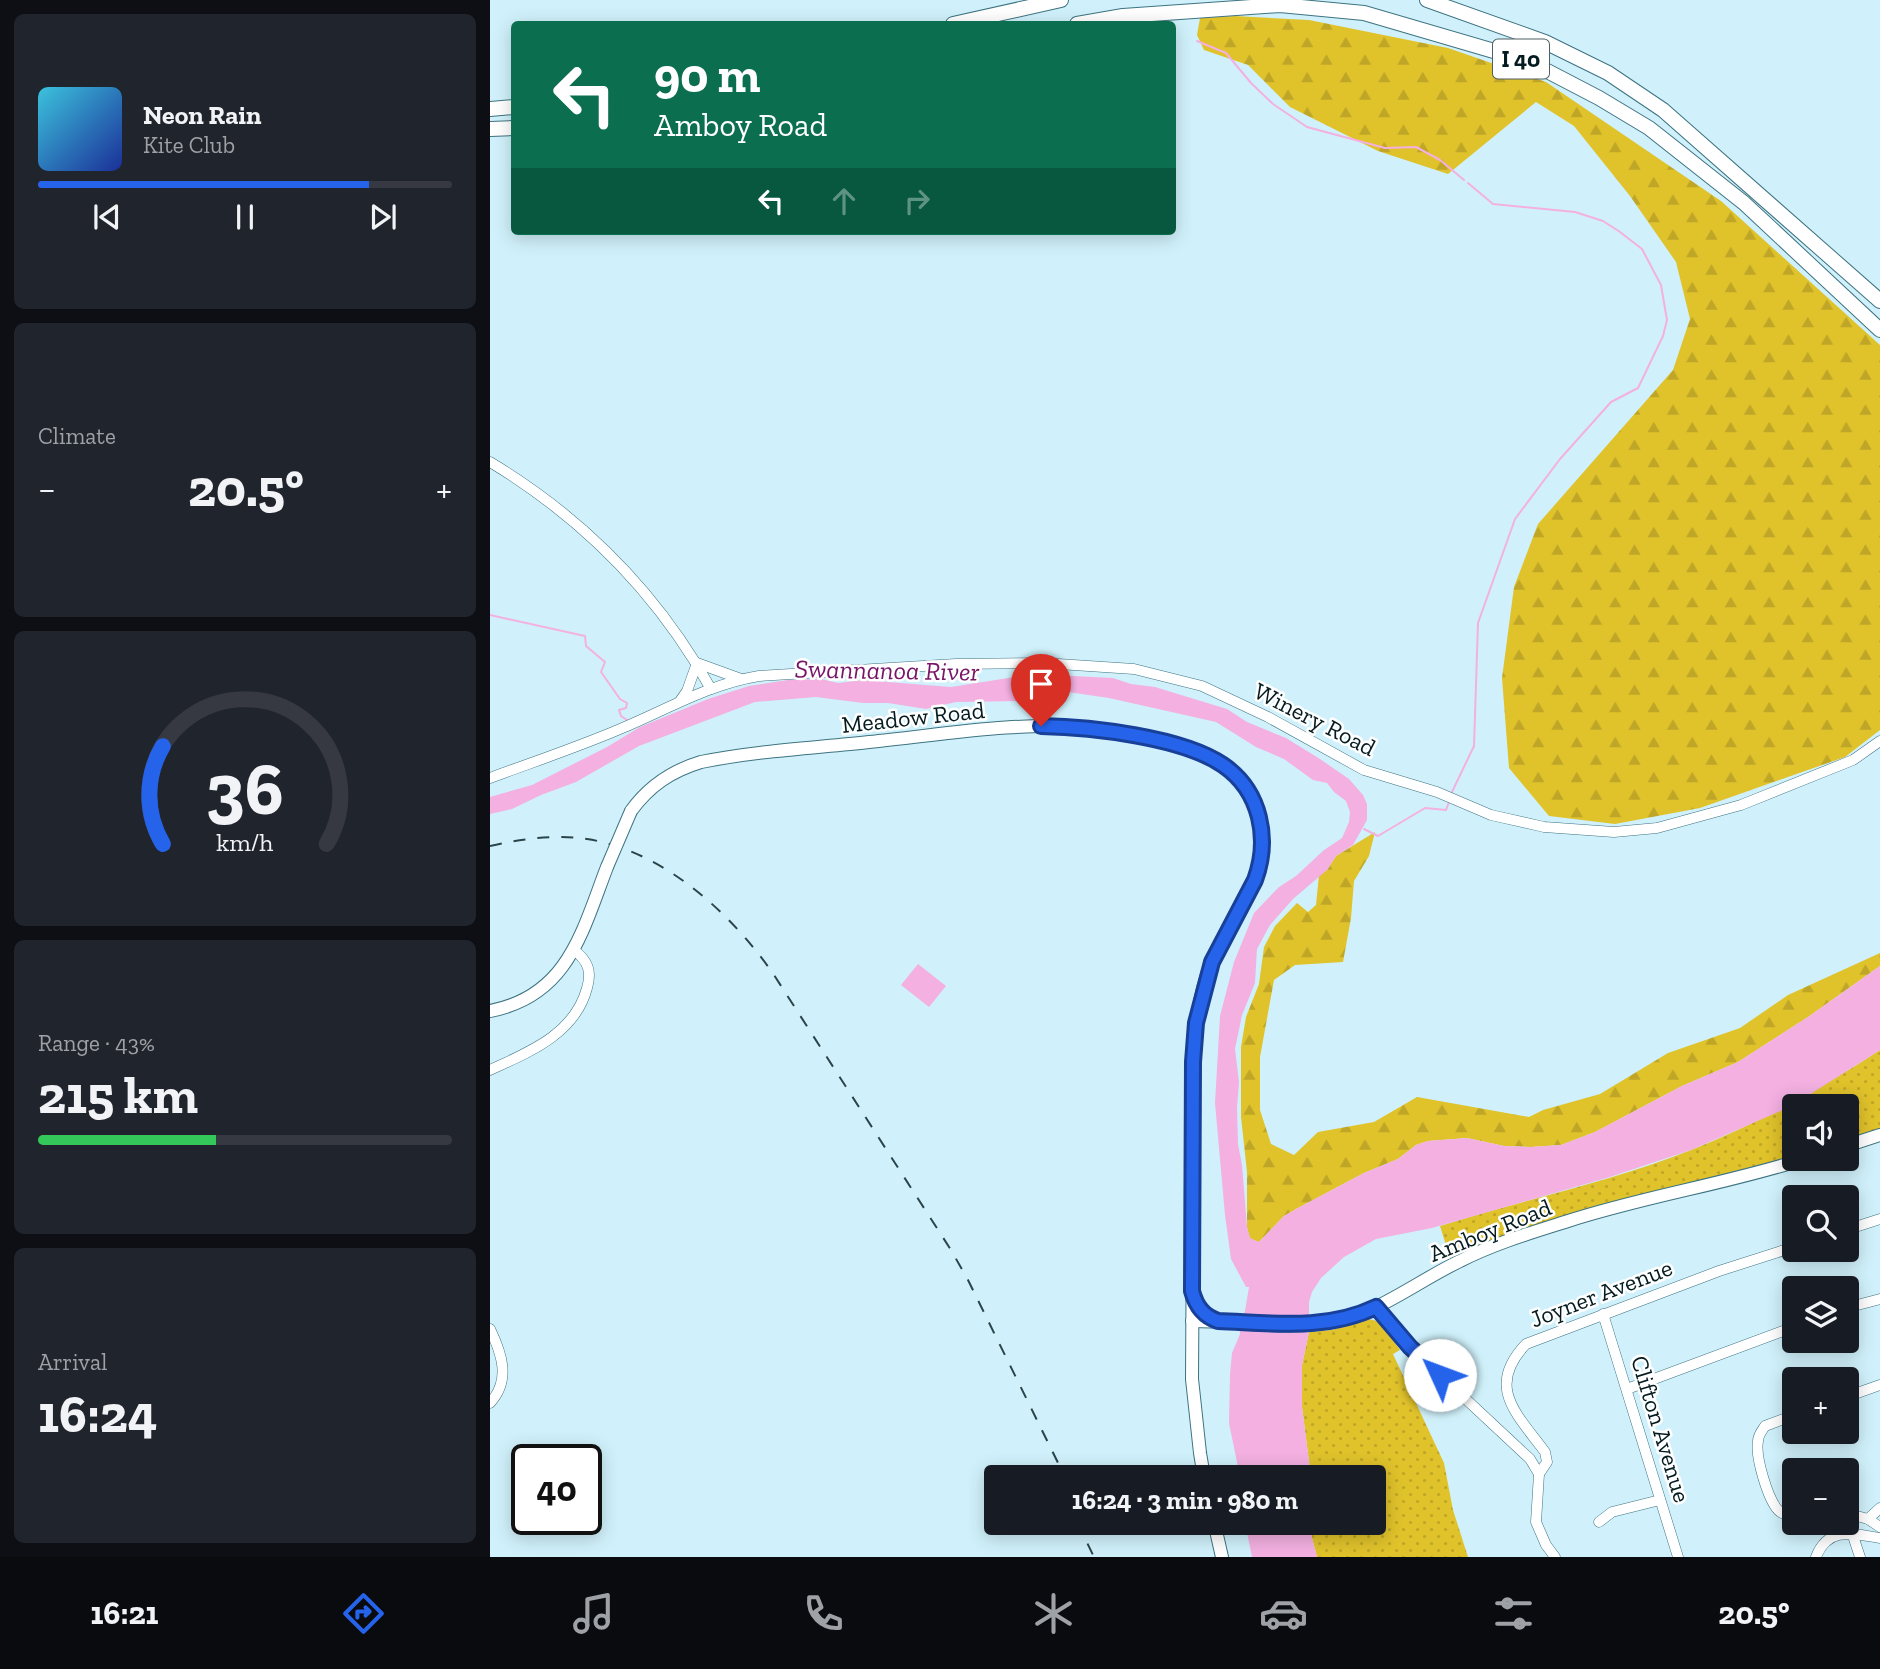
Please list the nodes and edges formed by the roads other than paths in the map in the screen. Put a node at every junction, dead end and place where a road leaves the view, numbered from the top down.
1 (1060, 0) edge
2 (1427, 0) edge
3 (966, 21) edge
4 (1094, 21) edge
5 (511, 107) edge
6 (490, 110) edge
7 (511, 128) edge
8 (490, 129) edge
9 (1880, 301) edge
10 (1880, 330) edge
11 (490, 462) edge
12 (697, 663) junction
13 (741, 679) junction
14 (712, 689) junction
15 (680, 701) junction
16 (1880, 741) edge
17 (490, 778) edge
18 (574, 950) junction
19 (490, 1011) edge
20 (490, 1070) edge
21 (1880, 1135) edge
22 (1859, 1142) edge
23 (1782, 1165) edge
24 (1880, 1219) edge
25 (1859, 1226) edge
26 (1782, 1251) edge
27 (1192, 1291) junction
28 (1880, 1299) edge
29 (1859, 1305) edge
30 (1376, 1307) junction
31 (1603, 1314) junction
32 (1192, 1321) junction
33 (1218, 1321) junction
34 (490, 1329) edge
35 (1782, 1331) edge
36 (1880, 1385) edge
37 (1627, 1389) junction
38 (1859, 1392) edge
39 (490, 1403) edge
40 (1782, 1420) edge
41 (1202, 1465) edge
42 (1539, 1474) junction
43 (1660, 1500) junction
44 (1880, 1508) edge
45 (1782, 1513) edge
46 (1859, 1517) edge
47 (1868, 1519) junction
48 (1599, 1522) dead end
49 (1880, 1527) edge
50 (1859, 1534) edge
51 (1217, 1535) edge
52 (1834, 1535) edge
53 (1853, 1535) edge
54 (1880, 1538) edge
55 (1222, 1557) edge
56 (1555, 1557) edge
57 (1678, 1557) edge
58 (1816, 1557) edge
59 (1860, 1557) edge

1 - 3 highway
2 - 9 highway, I 40
4 - 10 highway, I 40
5 - 6 highway
7 - 8 highway
11 - 12 street
12 - 13 street
12 - 14 street
12 - 15 street
13 - 14 street, Winery Road
13 - 16 street, Winery Road
14 - 15 street, Winery Road
15 - 17 street, Winery Road
18 - 19 main road, Meadow Road
18 - 20 street
18 - 27 main road, Meadow Road, bridge
21 - 22 main road
23 - 30 main road, Amboy Road
24 - 25 street
26 - 31 street, Joyner Avenue
27 - 32 main road, Meadow Road
27 - 33 main road
28 - 29 street
30 - 33 main road, Amboy Road
30 - 42 street
31 - 37 street, Clifton Avenue
31 - 42 street, Joyner Avenue
32 - 33 main road, Amboy Road
32 - 41 main road, Meadow Road
34 - 39 street
35 - 37 street
36 - 38 street
37 - 43 street, Clifton Avenue
40 - 45 street
42 - 56 street
43 - 48 street
43 - 57 street, Clifton Avenue
44 - 47 street
46 - 47 street
47 - 49 street
50 - 54 street
51 - 55 main road
52 - 58 street
53 - 59 street

